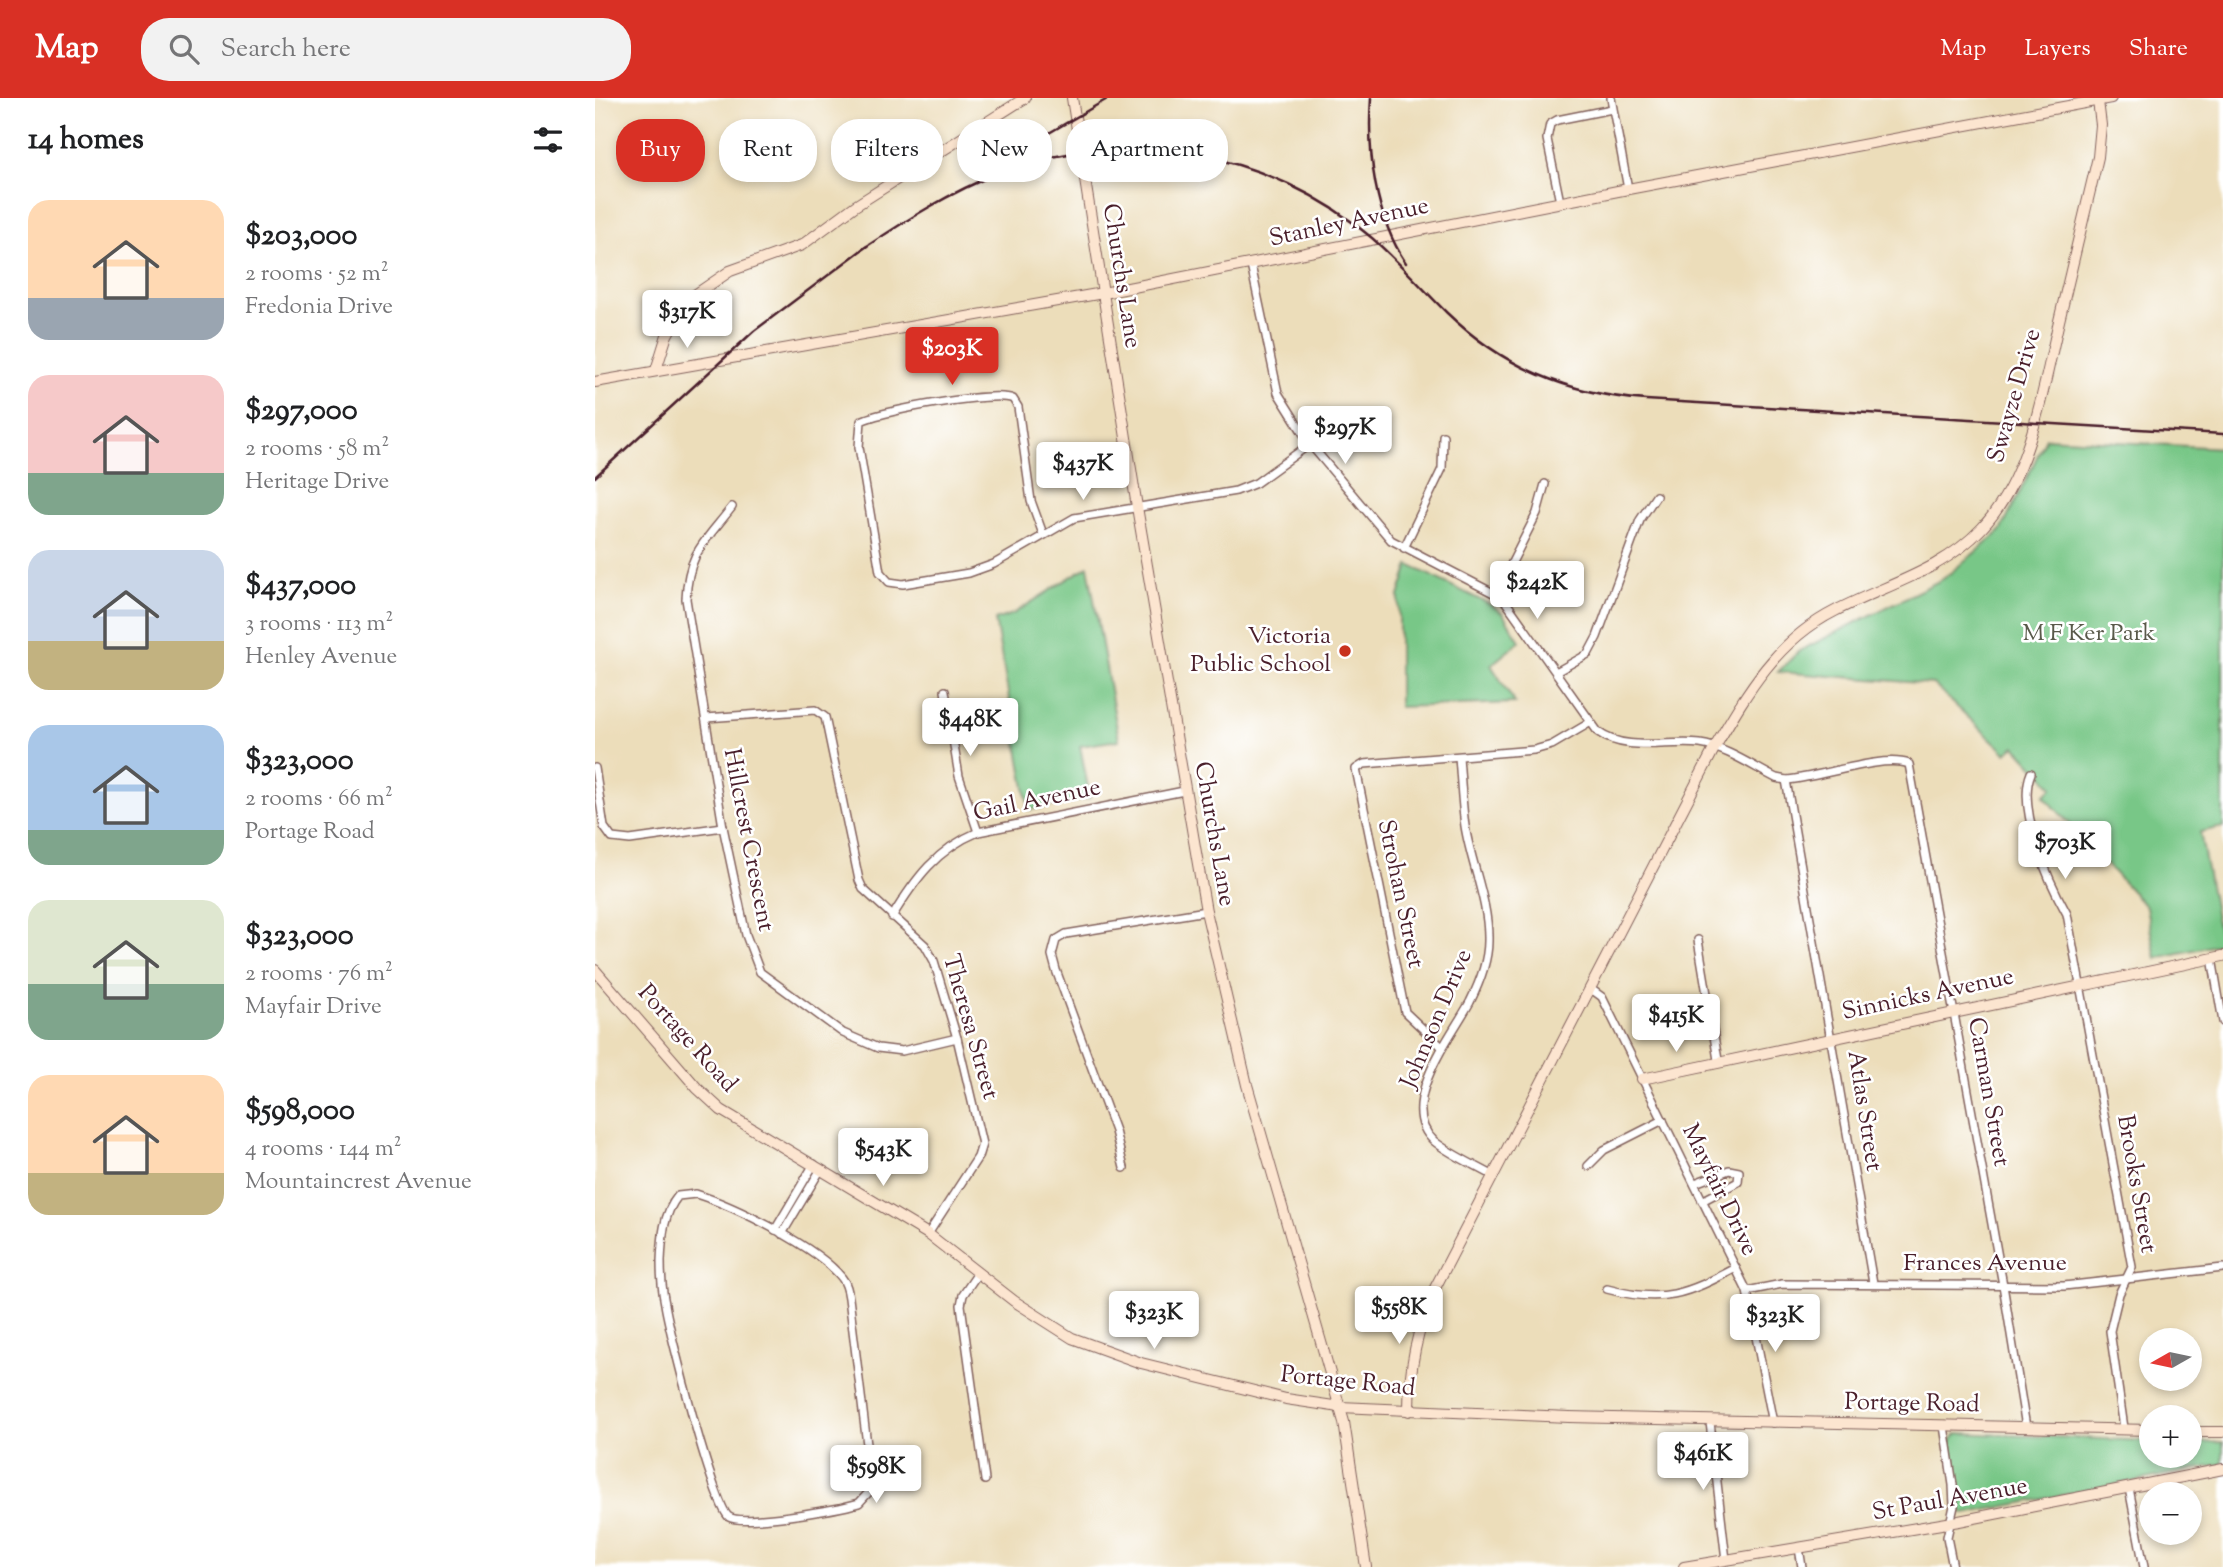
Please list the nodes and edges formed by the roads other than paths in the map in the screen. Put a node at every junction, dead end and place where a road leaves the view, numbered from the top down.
1 (1025, 98) edge
2 (1072, 98) edge
3 (1611, 98) edge
4 (2111, 98) edge
5 (2098, 101) junction
6 (1612, 109) junction
7 (1628, 189) junction
8 (1560, 202) junction
9 (1251, 265) junction
10 (1103, 293) junction
11 (656, 370) junction
12 (595, 382) edge
13 (1443, 436) dead end
14 (1310, 444) junction
15 (1545, 484) dead end
16 (1656, 496) dead end
17 (732, 507) dead end
18 (1137, 507) junction
19 (1043, 534) junction
20 (1404, 548) junction
21 (1496, 594) junction
22 (1556, 672) junction
23 (945, 691) dead end
24 (706, 718) junction
25 (1591, 722) junction
26 (1715, 747) junction
27 (1459, 757) junction
28 (595, 768) edge
29 (2031, 773) dead end
30 (1786, 779) junction
31 (1184, 791) junction
32 (723, 827) junction
33 (978, 831) junction
34 (1206, 911) junction
35 (892, 917) junction
36 (1698, 940) dead end
37 (2223, 956) edge
38 (2212, 958) junction
39 (595, 970) edge
40 (2081, 985) junction
41 (1591, 989) junction
42 (1954, 1012) junction
43 (2223, 1022) edge
44 (1833, 1036) junction
45 (957, 1038) junction
46 (1442, 1047) junction
47 (1719, 1060) junction
48 (1642, 1079) junction
49 (1663, 1120) junction
50 (1588, 1166) dead end
51 (818, 1167) junction
52 (1124, 1168) dead end
53 (1494, 1176) junction
54 (1695, 1184) junction
55 (1702, 1200) junction
56 (778, 1232) junction
57 (928, 1234) junction
58 (1736, 1268) junction
59 (2223, 1268) edge
60 (978, 1273) junction
61 (2128, 1280) junction
62 (1874, 1283) junction
63 (2003, 1285) junction
64 (1607, 1289) dead end
65 (1747, 1291) junction
66 (1340, 1407) junction
67 (1409, 1410) junction
68 (1710, 1422) junction
69 (1773, 1423) junction
70 (1944, 1426) junction
71 (2026, 1427) junction
72 (2124, 1428) junction
73 (2139, 1429) edge
74 (2202, 1432) edge
75 (2223, 1432) edge
76 (2223, 1469) edge
77 (985, 1480) dead end
78 (2129, 1488) junction
79 (1949, 1522) junction
80 (1798, 1548) junction
81 (1726, 1560) junction
82 (1366, 1567) edge
83 (1684, 1567) edge
84 (1802, 1567) edge
85 (1953, 1567) edge
86 (2144, 1567) edge

1 - 11 street
2 - 10 street, Churchs Lane
3 - 6 street
4 - 5 street, Stanley Avenue
5 - 7 street, Stanley Avenue
5 - 26 street, Swayze Drive
6 - 7 street
6 - 8 street
7 - 8 street, Stanley Avenue
8 - 9 street, Stanley Avenue
9 - 10 street, Stanley Avenue
9 - 14 street
10 - 11 street, Stanley Avenue
10 - 18 street, Churchs Lane
11 - 12 street, Stanley Avenue
13 - 20 street
14 - 18 street
14 - 20 street
15 - 21 street
16 - 22 street
17 - 24 street, Hillcrest Crescent
18 - 19 street
18 - 31 street, Churchs Lane
19 - 19 street
20 - 21 street
21 - 22 street
22 - 25 street
23 - 33 street
24 - 32 street, Hillcrest Crescent
24 - 35 street, Theresa Street
25 - 26 street
25 - 27 street
26 - 30 street
26 - 41 street, Swayze Drive
27 - 46 street, Johnson Drive
27 - 46 street, Strohan Street
28 - 32 street
29 - 40 street, Brooks Street
30 - 42 street, Carman Street
30 - 44 street, Atlas Street
31 - 33 street, Gail Avenue
31 - 34 street, Churchs Lane
32 - 45 street, Hillcrest Crescent
33 - 35 street, Gail Avenue
34 - 52 street
34 - 66 street, Churchs Lane
35 - 45 street, Theresa Street
36 - 47 street
37 - 38 street, Sinnicks Avenue
38 - 40 street, Sinnicks Avenue
38 - 43 street
39 - 51 street, Portage Road
40 - 42 street, Sinnicks Avenue
40 - 61 street, Brooks Street
41 - 48 street, Mayfair Drive
41 - 53 street, Swayze Drive
42 - 44 street, Sinnicks Avenue
42 - 63 street, Carman Street
44 - 47 street, Sinnicks Avenue
44 - 62 street, Atlas Street
45 - 57 street, Theresa Street
46 - 53 street, Johnson Drive
47 - 48 street, Sinnicks Avenue
48 - 49 street, Mayfair Drive
49 - 50 street
49 - 54 street, Mayfair Drive
51 - 56 street
51 - 57 street, Portage Road
53 - 67 street, Swayze Drive
54 - 55 street, Mayfair Drive
54 - 55 street
55 - 58 street, Mayfair Drive
56 - 56 street
57 - 60 street, Portage Road
58 - 64 street
58 - 65 street, Mayfair Drive
59 - 61 street, Frances Avenue
60 - 66 street, Portage Road
60 - 77 street
61 - 63 street, Frances Avenue
61 - 72 street, Brooks Street
62 - 63 street, Frances Avenue
62 - 65 street, Frances Avenue
63 - 71 street, Carman Street
65 - 69 street, Mayfair Drive
66 - 67 street, Portage Road
66 - 82 street, Churchs Lane
67 - 68 street, Portage Road
68 - 69 street, Portage Road
68 - 81 street
69 - 70 street, Portage Road
70 - 71 street, Portage Road
70 - 79 street
71 - 72 street, Portage Road
72 - 73 street, Portage Road
74 - 75 street
76 - 78 street, St Paul Avenue
78 - 79 street, St Paul Avenue
78 - 86 street
79 - 80 street, St Paul Avenue
79 - 85 street
80 - 81 street, St Paul Avenue
80 - 84 street
81 - 83 street, St Paul Avenue

